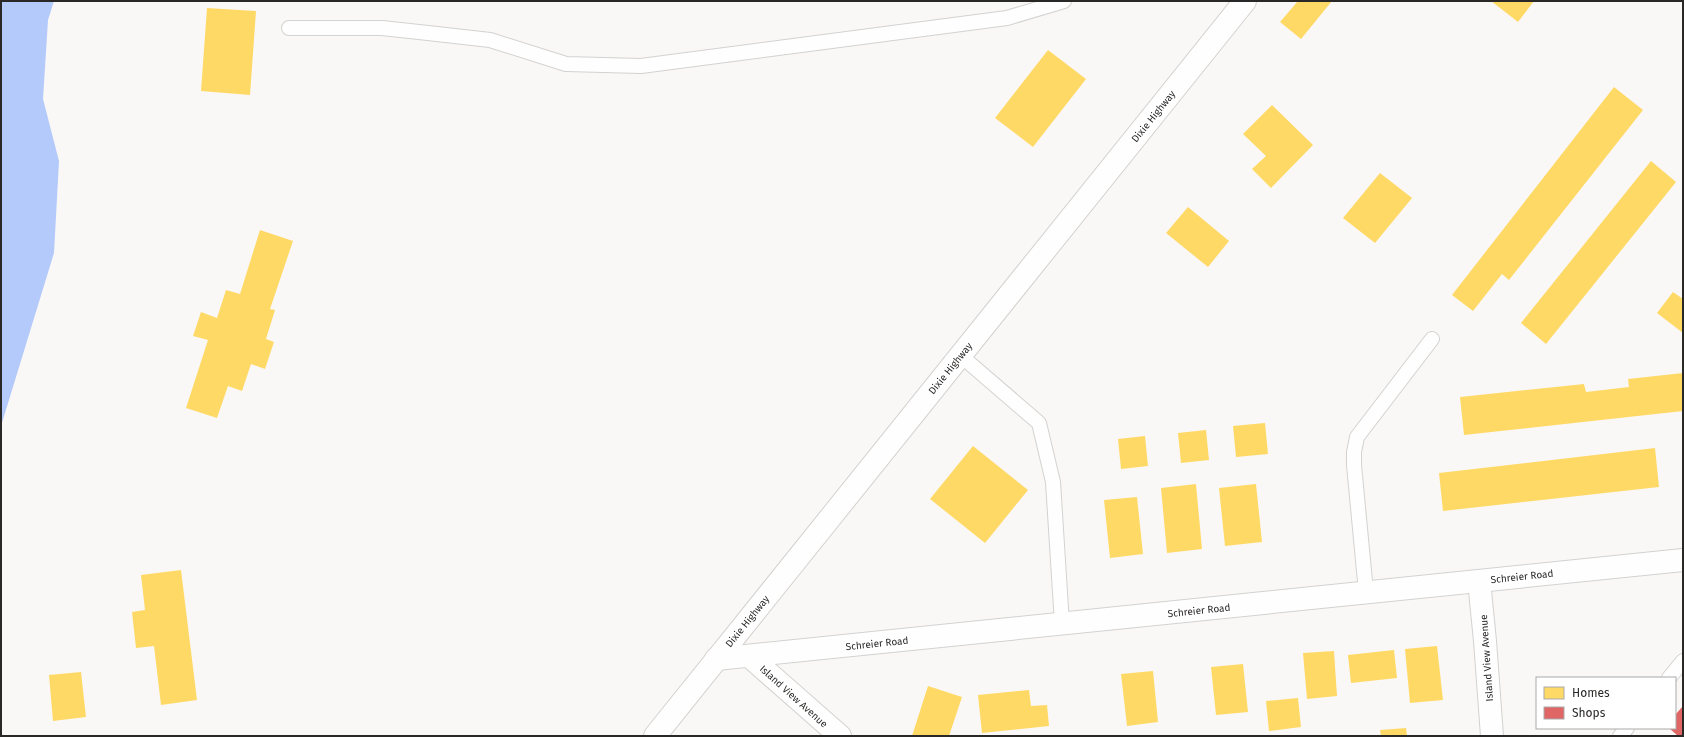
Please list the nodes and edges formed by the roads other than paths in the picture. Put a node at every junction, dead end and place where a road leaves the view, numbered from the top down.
1 (1064, 1) edge
2 (1245, 1) edge
3 (289, 28) dead end
4 (1432, 339) dead end
5 (960, 355) junction
6 (1683, 560) edge
7 (1479, 581) junction
8 (1366, 592) junction
9 (1062, 624) junction
10 (749, 656) junction
11 (716, 659) junction
12 (1683, 661) edge
13 (1670, 677) edge
14 (655, 736) edge
15 (840, 736) edge
16 (1492, 736) edge

1 - 3 lane
2 - 5 street, Dixie Highway
4 - 8 lane
5 - 9 lane
5 - 11 street, Dixie Highway
6 - 7 street, Schreier Road
7 - 8 street, Schreier Road
7 - 16 street, Island View Avenue
8 - 9 street, Schreier Road
9 - 10 street, Schreier Road
10 - 11 street, Schreier Road
10 - 15 street, Island View Avenue
11 - 14 street, Dixie Highway
12 - 13 lane

